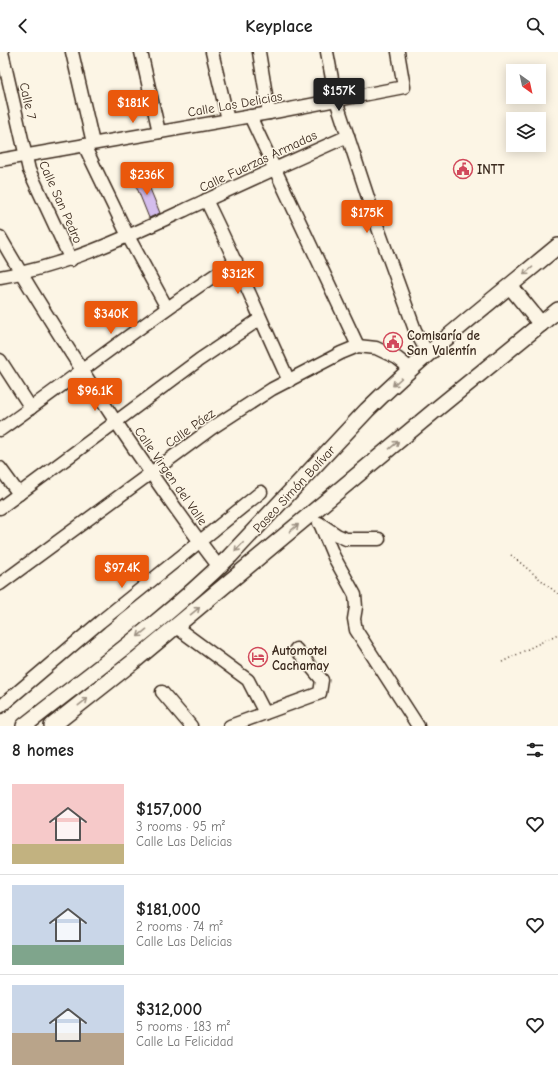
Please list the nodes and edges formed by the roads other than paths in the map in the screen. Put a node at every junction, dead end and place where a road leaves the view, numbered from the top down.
1 (2, 52) edge
2 (72, 52) edge
3 (141, 52) edge
4 (212, 52) edge
5 (259, 52) edge
6 (327, 52) edge
7 (398, 52) edge
8 (336, 100) junction
9 (269, 113) junction
10 (250, 116) junction
11 (228, 120) junction
12 (159, 132) junction
13 (348, 136) junction
14 (88, 144) junction
15 (26, 156) junction
16 (0, 160) edge
17 (274, 169) junction
18 (206, 200) junction
19 (128, 236) junction
20 (0, 237) edge
21 (558, 246) edge
22 (71, 260) junction
23 (236, 261) junction
24 (21, 273) junction
25 (0, 277) edge
26 (510, 286) junction
27 (167, 308) junction
28 (558, 310) edge
29 (260, 319) junction
30 (541, 324) junction
31 (358, 346) junction
32 (428, 354) junction
33 (0, 360) edge
34 (411, 369) junction
35 (82, 371) junction
36 (289, 381) junction
37 (31, 408) junction
38 (116, 422) junction
39 (0, 430) edge
40 (0, 468) edge
41 (151, 474) junction
42 (261, 492) dead end
43 (19, 494) junction
44 (0, 508) edge
45 (310, 514) junction
46 (321, 526) junction
47 (379, 538) dead end
48 (199, 541) junction
49 (220, 566) junction
50 (0, 584) edge
51 (176, 627) junction
52 (296, 649) dead end
53 (162, 692) dead end
54 (0, 707) edge
55 (265, 713) junction
56 (24, 726) edge
57 (52, 726) edge
58 (191, 726) edge
59 (230, 726) edge
60 (418, 726) edge

1 - 15 street, Calle 7
2 - 14 street
3 - 12 street
4 - 11 street
5 - 9 street
6 - 8 street
7 - 8 street, Calle Las Delicias
8 - 9 street, Calle Las Delicias
8 - 13 street
9 - 10 street, Calle Las Delicias
10 - 11 street, Calle Las Delicias
10 - 17 street
11 - 12 street, Calle Las Delicias
12 - 14 street, Calle Las Delicias
13 - 17 street, Calle Fuerzas Armadas
13 - 32 street
14 - 15 street, Calle Las Delicias
14 - 19 street
15 - 16 street, Calle Las Delicias
15 - 22 street, Calle San Pedro
17 - 18 street, Calle Fuerzas Armadas
17 - 31 street
18 - 19 street, Calle Fuerzas Armadas
18 - 23 street
19 - 22 street, Calle Fuerzas Armadas
19 - 27 street
20 - 24 street, Calle Virgen del Valle
21 -> 26 main road, Paseo Simón Bolívar
22 - 24 street, Calle Fuerzas Armadas
23 - 27 street
23 - 29 street
24 - 25 street, Calle Fuerzas Armadas
24 - 35 street, Calle Virgen del Valle
26 - 30 main road
26 - 32 main road, Paseo Simón Bolívar
27 - 35 street
28 - 30 main road, Paseo Simón Bolívar
29 - 36 street
29 - 38 street
45 -> 30 main road, Paseo Simón Bolívar
31 - 34 street
31 - 36 street, Calle Páez
32 - 34 main road, Paseo Simón Bolívar
33 - 37 street
34 -> 49 main road, Paseo Simón Bolívar
35 - 37 street
35 - 38 street, Calle Virgen del Valle
36 - 41 street, Calle Páez
37 - 39 street
38 - 41 street, Calle Virgen del Valle
38 - 43 street
40 - 43 street
41 - 48 street, Calle Virgen del Valle
41 - 50 street, Calle Páez
42 - 48 street, Paseo Simón Bolívar
43 - 44 street
45 - 46 street
51 -> 45 main road, Paseo Simón Bolívar
46 - 47 street
46 - 60 street
48 - 49 street, Calle Virgen del Valle
48 - 54 street, Paseo Simón Bolívar
49 -> 56 main road, Paseo Simón Bolívar
51 - 55 street
57 -> 51 main road, Paseo Simón Bolívar
52 - 55 street
53 - 58 street
55 - 59 street

